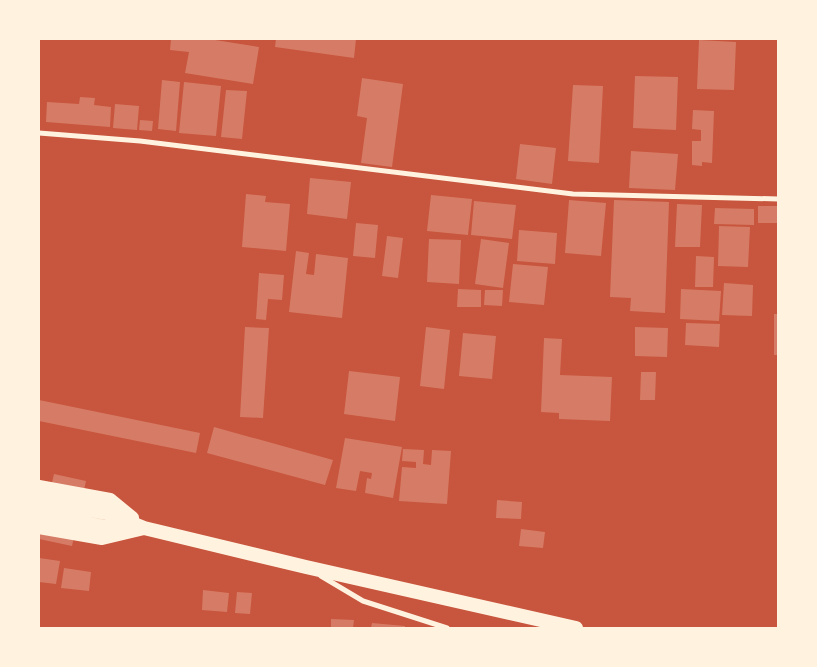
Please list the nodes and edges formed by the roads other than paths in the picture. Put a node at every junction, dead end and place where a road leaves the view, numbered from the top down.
1 (39, 134) edge
2 (778, 199) edge
3 (39, 487) edge
4 (39, 500) edge
5 (39, 514) edge
6 (39, 527) edge
7 (144, 528) junction
8 (306, 567) junction
9 (447, 628) edge
10 (576, 628) edge

1 - 2 street
3 - 7 highway
4 - 7 highway
5 - 7 highway
6 - 7 highway
7 - 8 highway
8 - 9 street
8 - 10 highway

